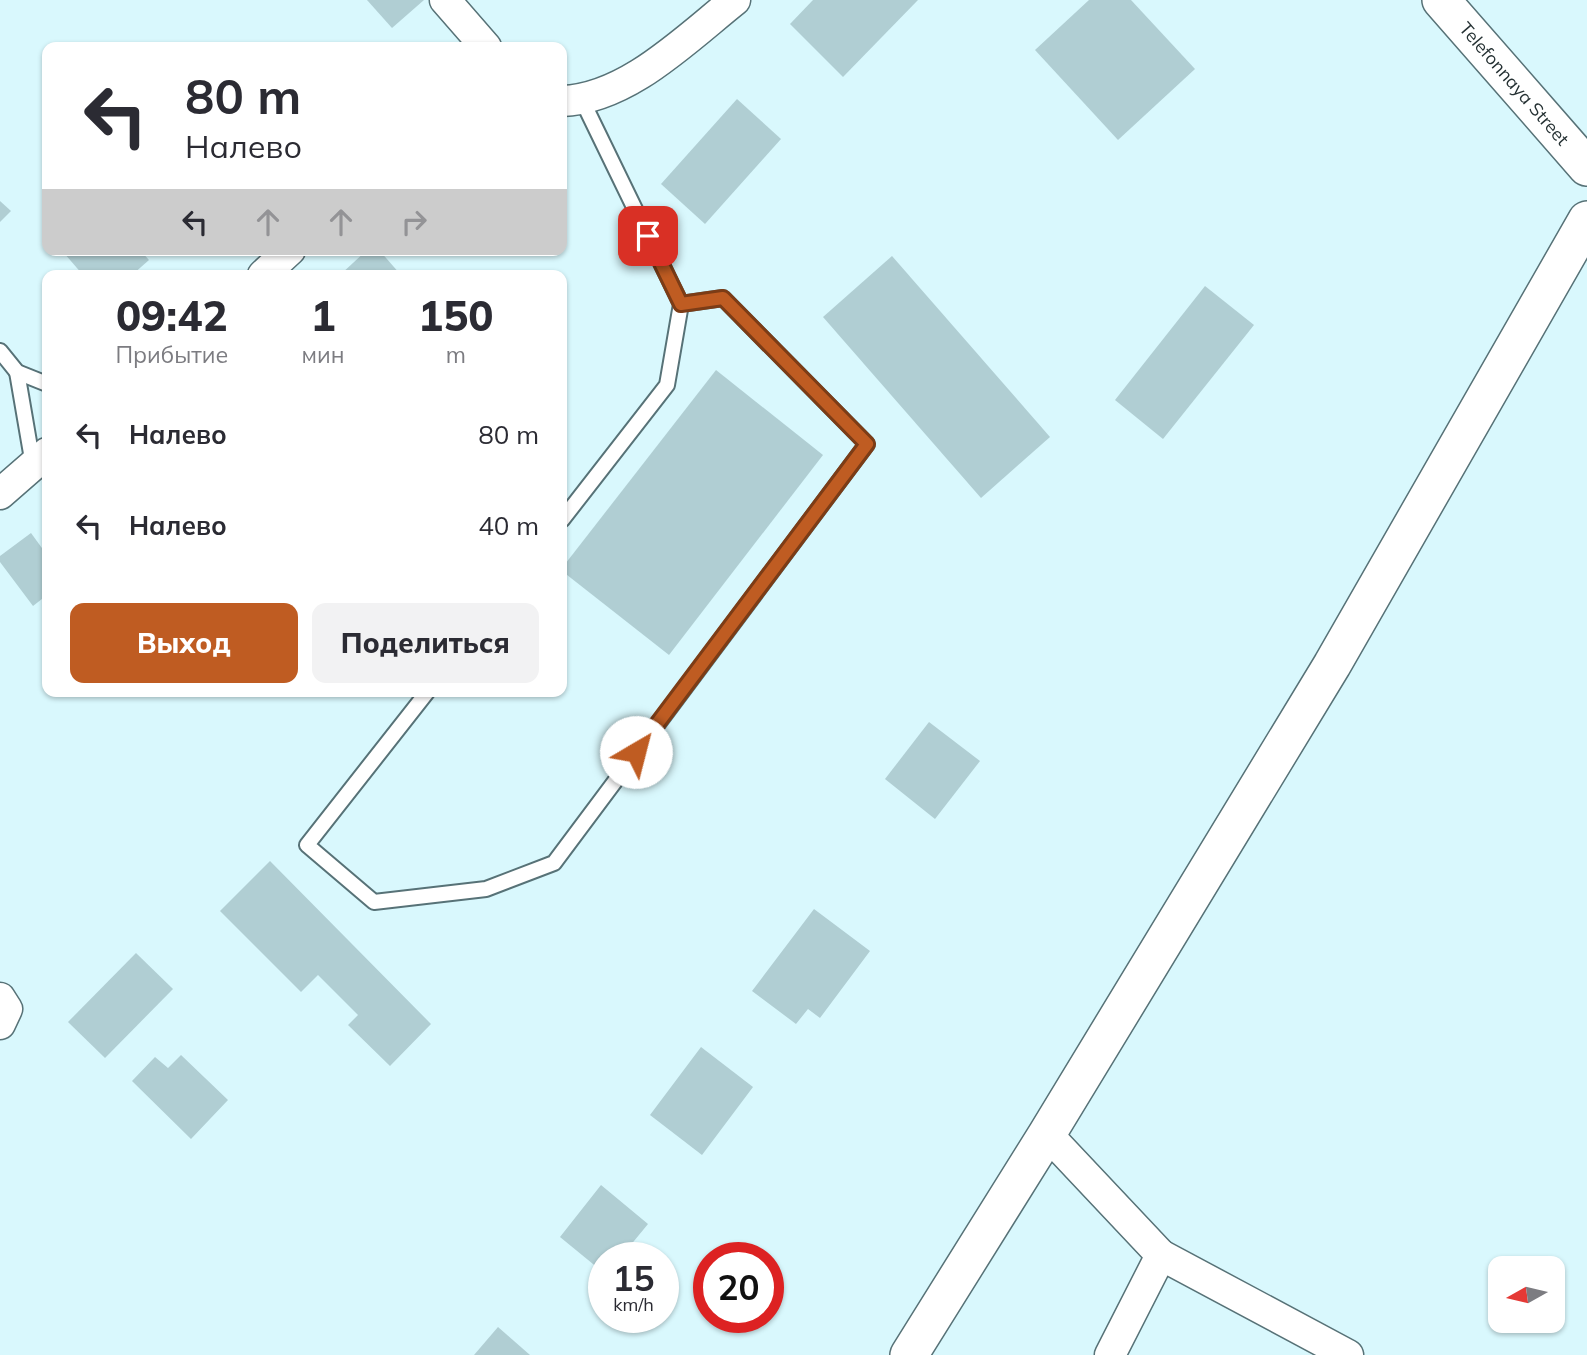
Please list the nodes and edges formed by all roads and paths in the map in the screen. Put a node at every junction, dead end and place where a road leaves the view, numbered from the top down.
1 (445, 0) edge
2 (735, 0) edge
3 (1441, 0) edge
4 (482, 42) edge
5 (572, 100) edge
6 (1587, 167) edge
7 (1587, 219) edge
8 (284, 256) edge
9 (268, 270) edge
10 (681, 304) junction
11 (0, 351) edge
12 (16, 372) junction
13 (42, 382) edge
14 (40, 459) edge
15 (0, 494) edge
16 (567, 514) edge
17 (423, 697) edge
18 (0, 998) edge
19 (0, 1024) edge
20 (1047, 1134) junction
21 (1161, 1255) junction
22 (909, 1355) edge
23 (1110, 1355) edge
24 (1348, 1355) edge

1 - 4 street
2 - 5 street
3 - 6 street, Telefonnaya Street
5 - 10 lane
7 - 20 street
8 - 9 street
10 - 16 lane
10 - 17 lane
11 - 12 lane
12 - 13 lane
12 - 14 lane
14 - 15 street
18 - 19 street
20 - 21 street
20 - 22 street
21 - 23 street
21 - 24 street

